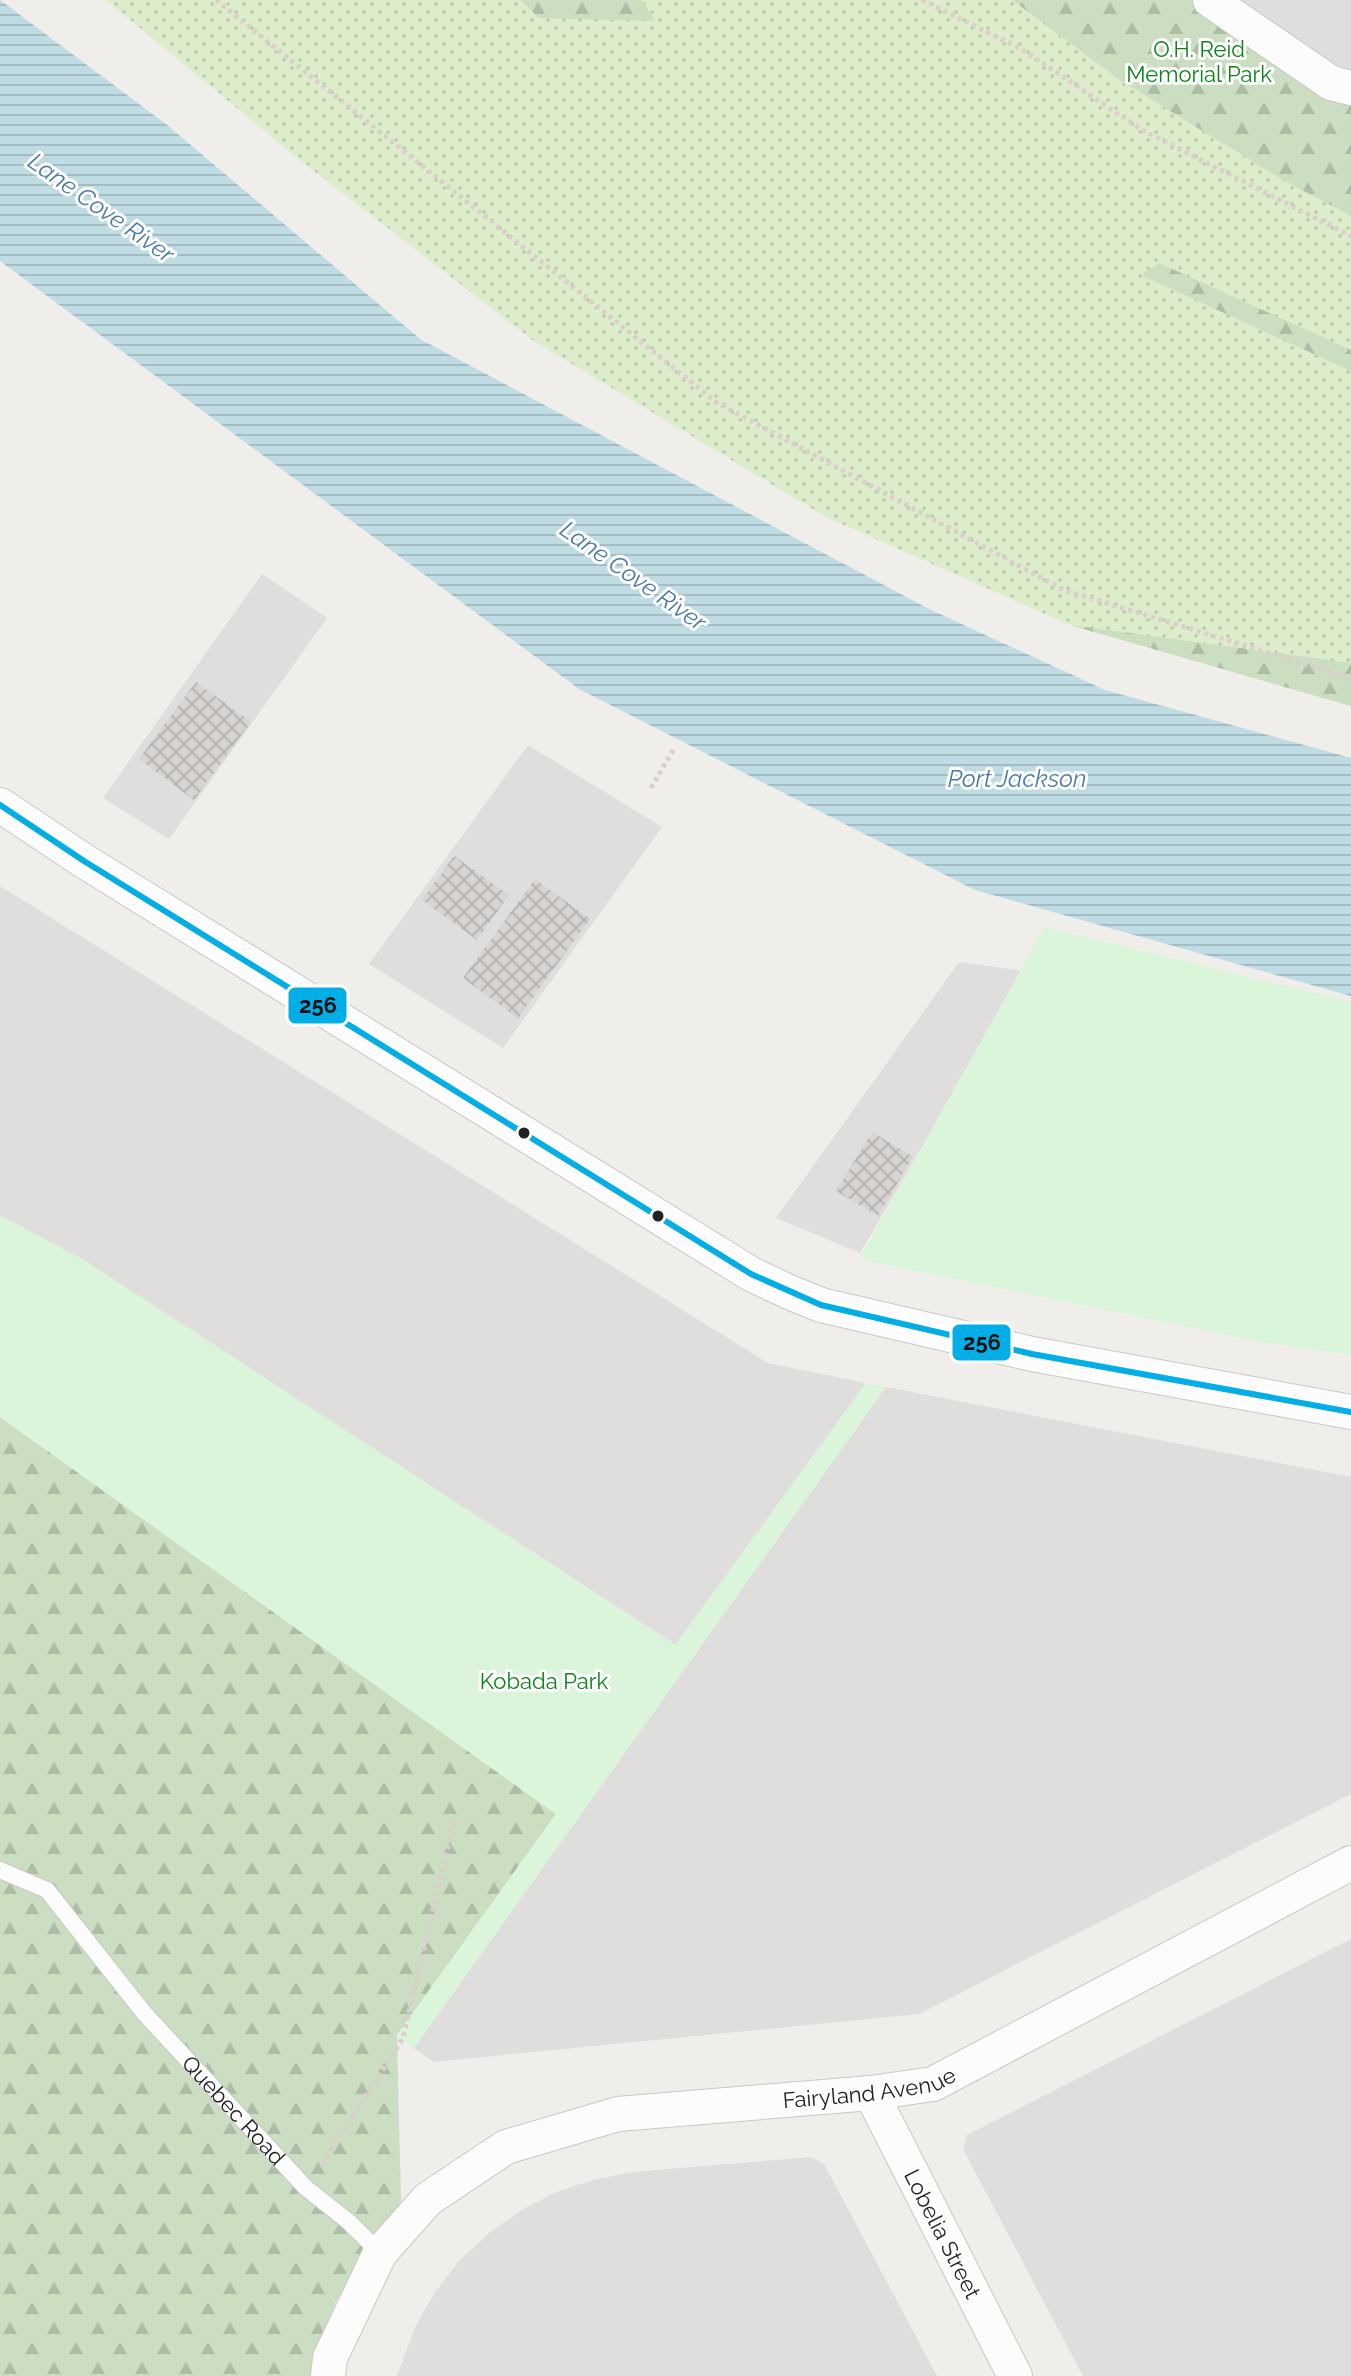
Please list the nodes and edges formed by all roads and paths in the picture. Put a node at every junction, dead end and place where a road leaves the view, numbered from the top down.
1 (216, 0) edge
2 (922, 0) edge
3 (1210, 0) edge
4 (1351, 88) edge
5 (1351, 236) edge
6 (1351, 678) edge
7 (675, 747) dead end
8 (651, 788) dead end
9 (0, 805) edge
10 (1351, 1412) edge
11 (454, 1820) dead end
12 (1351, 1863) edge
13 (0, 1870) edge
14 (871, 2093) junction
15 (306, 2188) junction
16 (380, 2253) junction
17 (328, 2376) edge
18 (1015, 2376) edge

1 - 6 path
2 - 5 path
3 - 4 street
7 - 8 path
9 - 10 street
11 - 15 path
12 - 14 street, Fairyland Avenue
13 - 15 lane, Quebec Road
14 - 16 street, Fairyland Avenue
14 - 18 street, Lobelia Street
15 - 16 lane, Quebec Road
16 - 17 street

